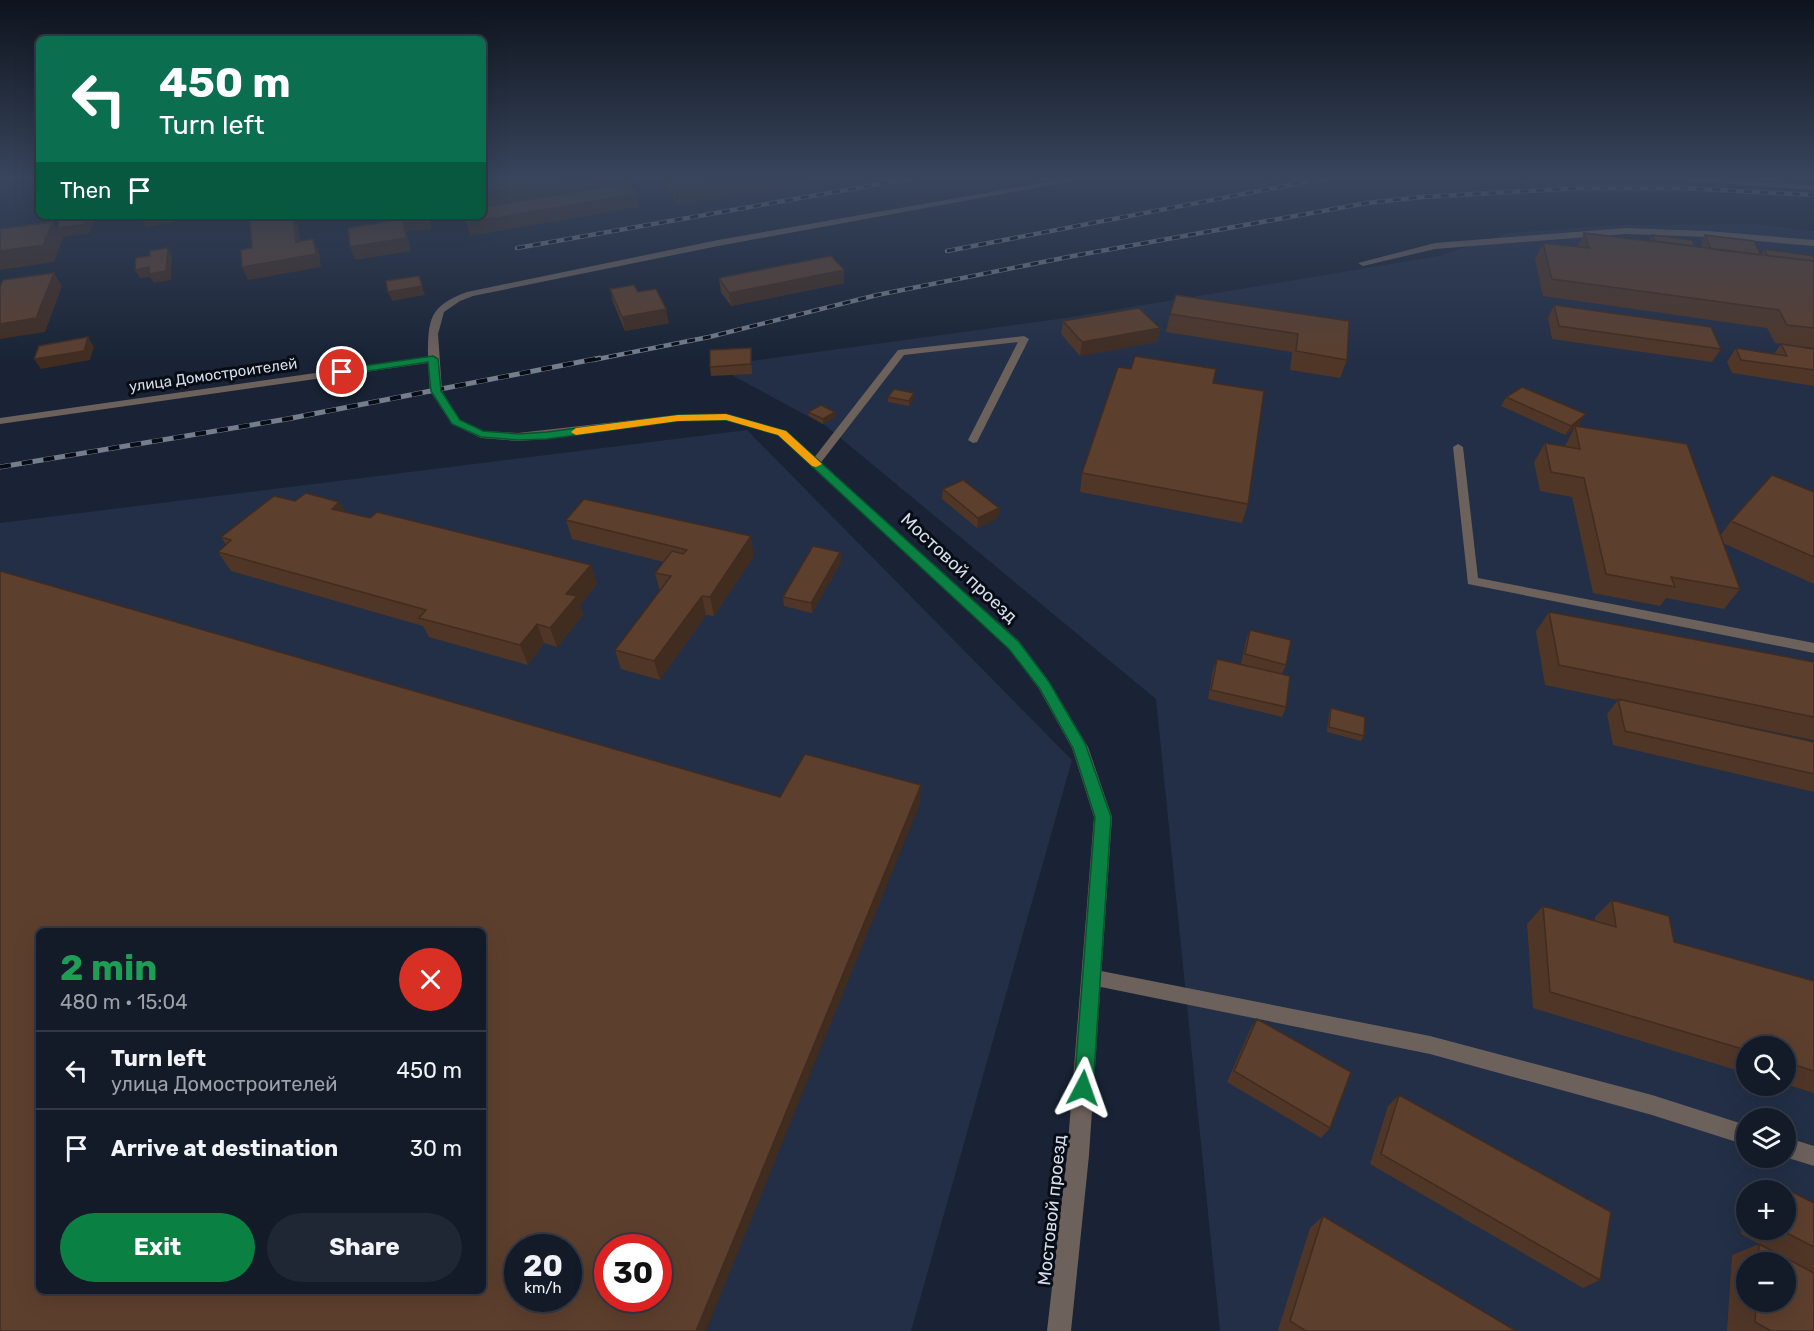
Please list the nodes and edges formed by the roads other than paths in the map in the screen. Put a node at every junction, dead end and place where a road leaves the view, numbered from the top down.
1 (740, 239) edge
2 (1523, 239) edge
3 (1768, 239) edge
4 (1814, 243) edge
5 (1363, 263) dead end
6 (433, 359) junction
7 (0, 421) edge
8 (973, 440) dead end
9 (1458, 447) dead end
10 (815, 463) junction
11 (1814, 648) edge
12 (1091, 977) junction
13 (1736, 1132) edge
14 (1796, 1150) edge
15 (1814, 1156) edge
16 (1059, 1331) edge

1 - 6 street
2 - 5 street
3 - 4 street
6 - 7 street, улица Домостроителей
6 - 10 street, Мостовой проезд
8 - 10 lane
9 - 11 lane
10 - 12 street, Мостовой проезд
12 - 13 lane
12 - 16 street, Мостовой проезд
14 - 15 lane

